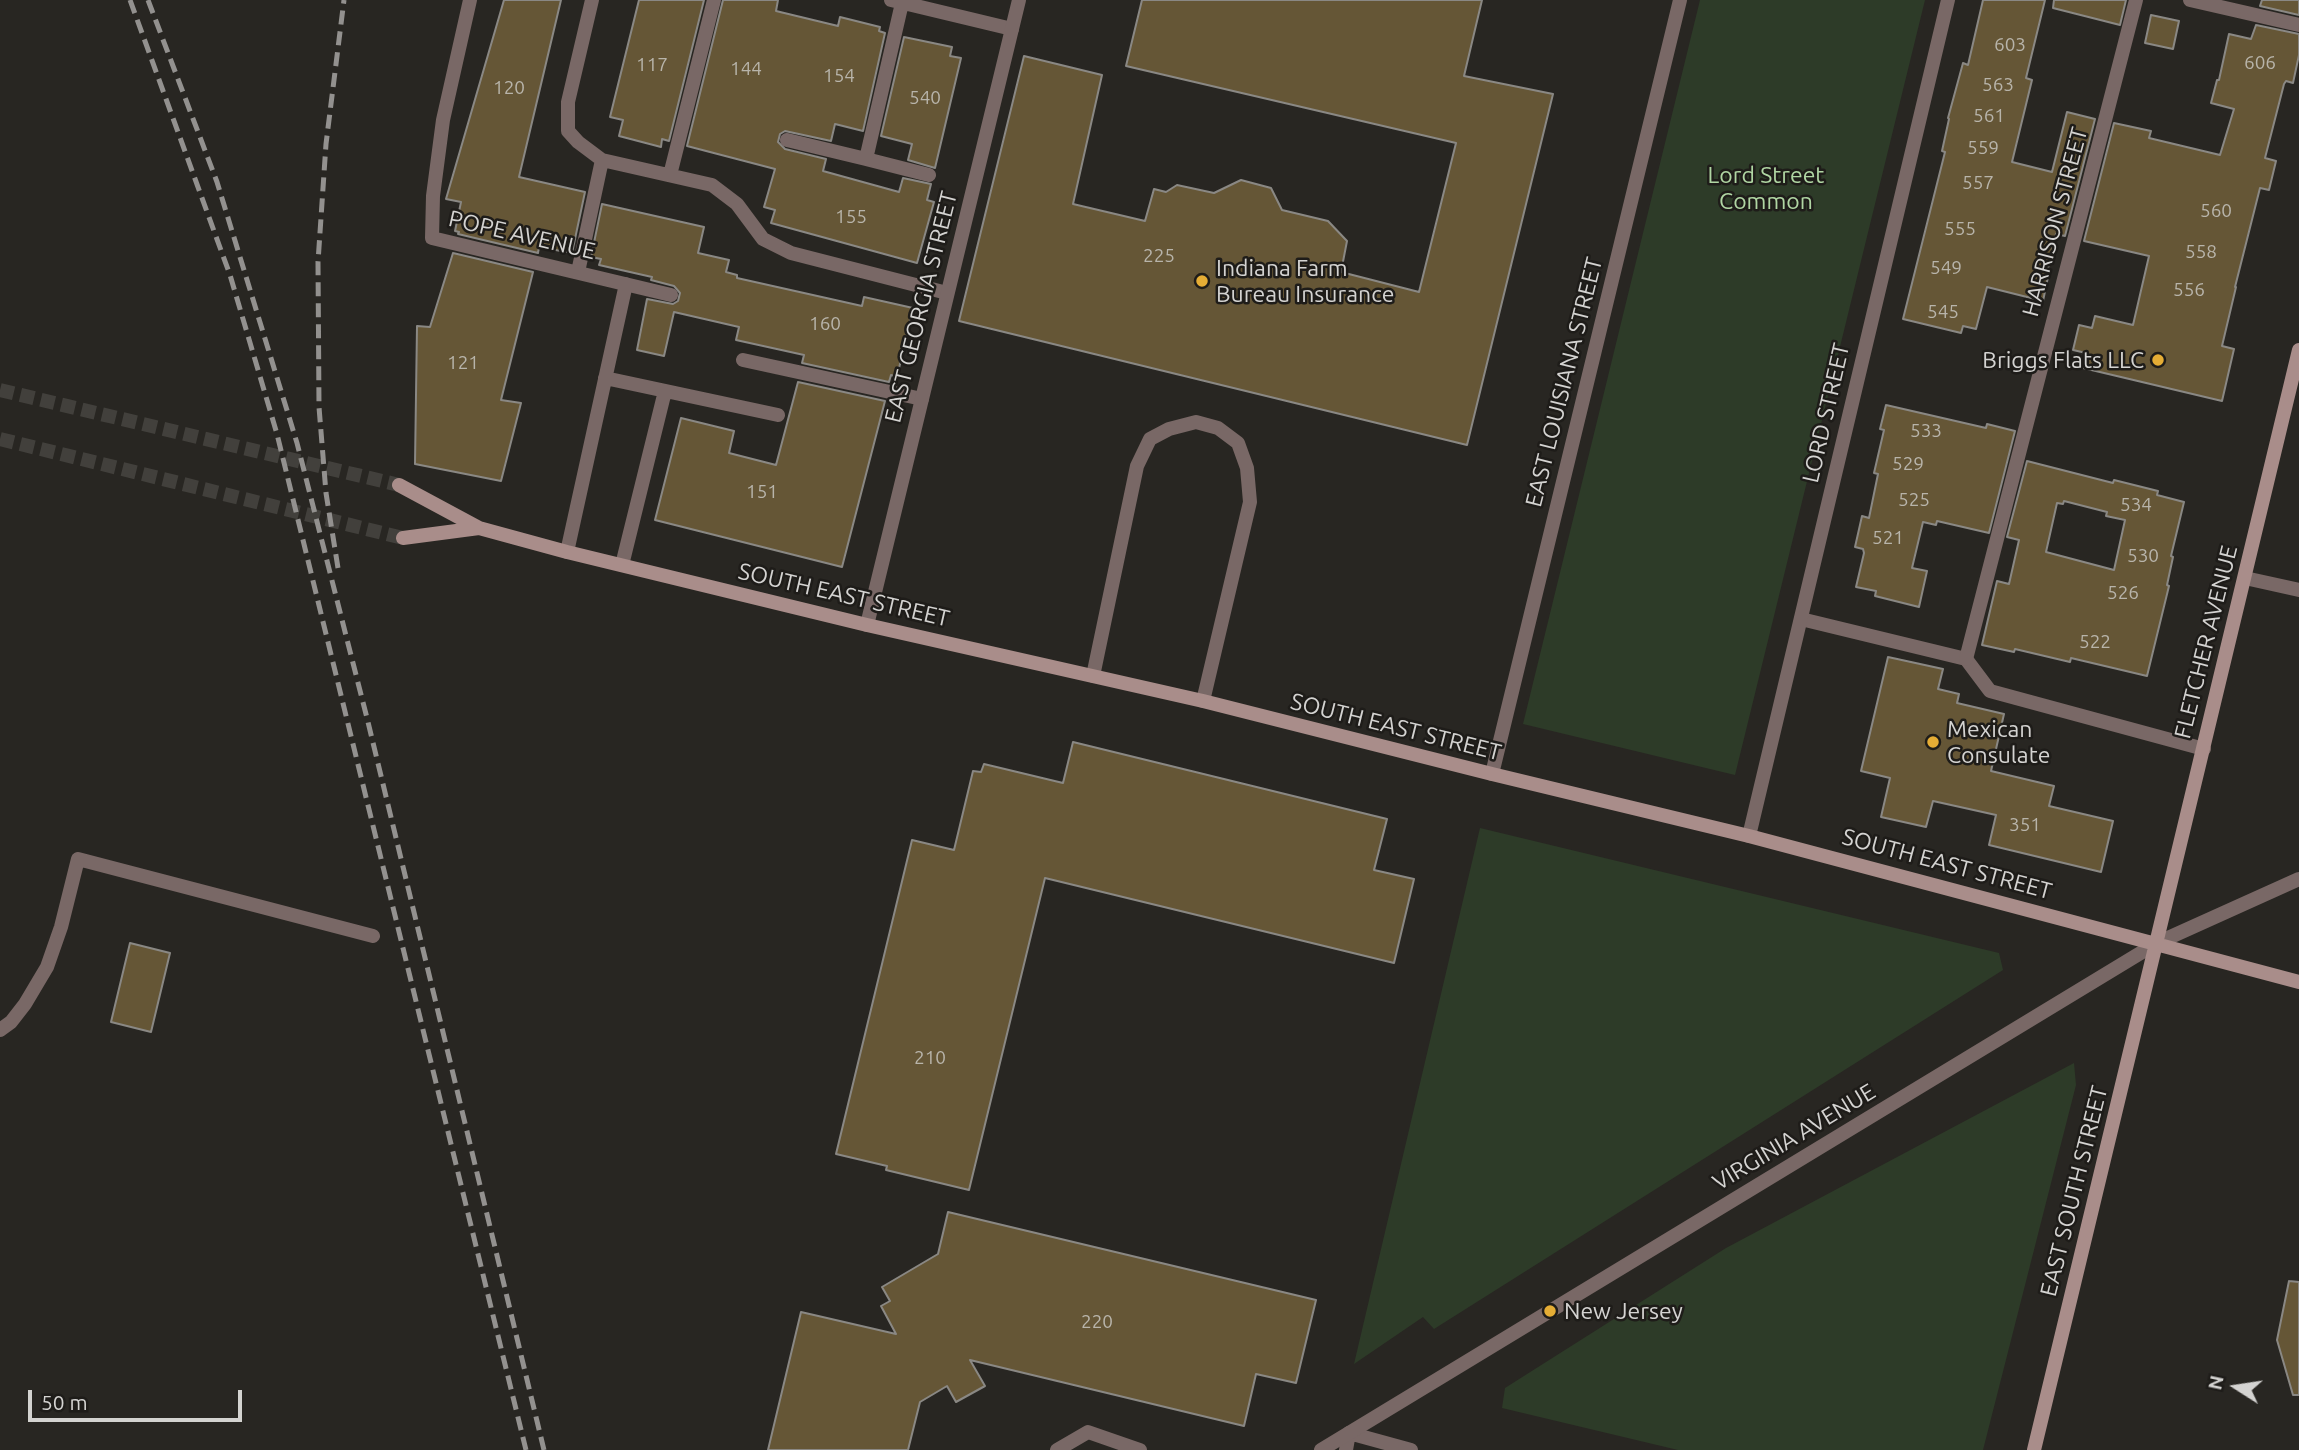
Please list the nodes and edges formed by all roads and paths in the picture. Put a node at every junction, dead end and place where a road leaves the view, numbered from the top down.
1 (470, 0) edge
2 (592, 0) edge
3 (714, 0) edge
4 (1019, 0) edge
5 (1680, 0) edge
6 (1948, 0) edge
7 (2137, 0) edge
8 (2190, 0) edge
9 (897, 2) edge
10 (2299, 26) edge
11 (1012, 29) junction
12 (788, 140) dead end
13 (866, 159) junction
14 (602, 160) junction
15 (670, 175) junction
16 (929, 175) dead end
17 (578, 272) junction
18 (626, 284) junction
19 (947, 293) junction
20 (671, 295) dead end
21 (2299, 350) edge
22 (743, 359) dead end
23 (605, 377) junction
24 (665, 391) junction
25 (922, 400) junction
26 (778, 415) dead end
27 (399, 485) tunnel mouth
28 (479, 528) junction
29 (403, 538) tunnel mouth
30 (567, 552) junction
31 (622, 565) junction
32 (2245, 578) junction
33 (2299, 590) edge
34 (1801, 619) junction
35 (867, 625) junction
36 (1966, 659) junction
37 (1093, 676) junction
38 (1203, 701) junction
39 (2204, 749) junction
40 (1492, 774) junction
41 (1749, 836) junction
42 (2299, 879) edge
43 (373, 936) dead end
44 (2157, 943) junction
45 (2299, 982) edge
46 (0, 1030) edge
47 (1349, 1433) junction
48 (1057, 1450) edge
49 (1140, 1450) edge
50 (1321, 1450) edge
51 (1346, 1450) edge
52 (1411, 1450) edge
53 (2034, 1450) edge

1 - 17 street, POPE AVENUE
2 - 14 street
3 - 15 street
4 - 11 street, EAST GEORGIA STREET
5 - 40 street, EAST LOUISIANA STREET
6 - 34 street, LORD STREET
7 - 36 street, HARRISON STREET
8 - 10 street
9 - 11 street
9 - 13 street
11 - 19 street, EAST GEORGIA STREET
12 - 13 street
13 - 16 street
14 - 15 street
14 - 17 street
15 - 19 street
17 - 18 street, POPE AVENUE
18 - 20 street, POPE AVENUE
18 - 23 street
19 - 25 street, EAST GEORGIA STREET
21 - 32 main road, FLETCHER AVENUE
22 - 25 street
23 - 24 street
23 - 30 street
24 - 26 street
24 - 31 street
25 - 35 street, EAST GEORGIA STREET
27 - 28 main road, SOUTH EAST STREET
28 - 29 main road, SOUTH EAST STREET
28 - 30 main road, SOUTH EAST STREET
30 - 31 main road, SOUTH EAST STREET
31 - 35 main road, SOUTH EAST STREET
32 - 33 street
32 - 39 main road, FLETCHER AVENUE
34 - 36 street
34 - 41 street, LORD STREET
35 - 37 main road, SOUTH EAST STREET
36 - 39 street
37 - 38 main road, SOUTH EAST STREET
37 - 38 street
38 - 40 main road, SOUTH EAST STREET
39 - 44 main road, FLETCHER AVENUE
40 - 41 main road, SOUTH EAST STREET
41 - 44 main road, SOUTH EAST STREET
42 - 44 street, VIRGINIA AVENUE
43 - 46 street
44 - 45 main road, SOUTH EAST STREET
44 - 47 street, VIRGINIA AVENUE
44 - 53 main road, EAST SOUTH STREET
47 - 50 street, VIRGINIA AVENUE
47 - 51 street
47 - 52 street
48 - 49 street

